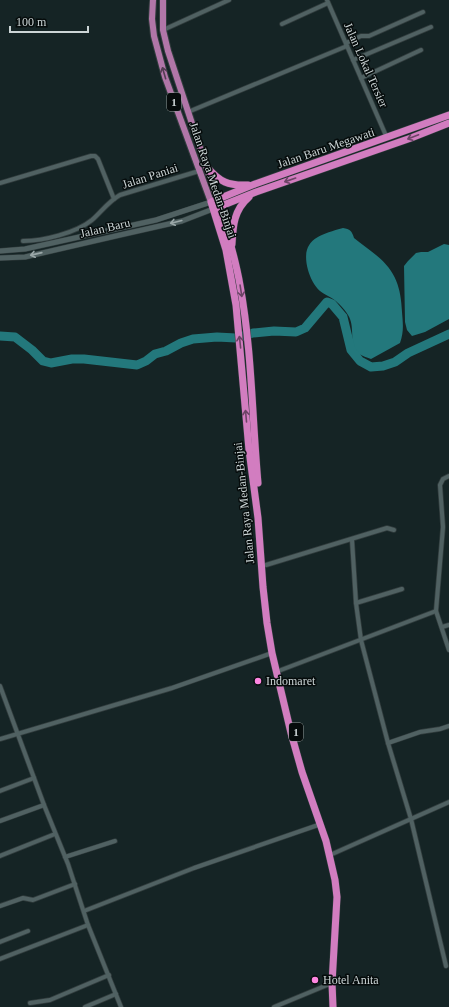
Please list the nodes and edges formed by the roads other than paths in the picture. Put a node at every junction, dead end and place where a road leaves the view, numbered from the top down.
1 (153, 0) edge
2 (163, 0) edge
3 (229, 0) edge
4 (327, 1) edge
5 (423, 12) dead end
6 (282, 24) dead end
7 (431, 27) dead end
8 (163, 30) junction
9 (346, 44) junction
10 (421, 50) dead end
11 (353, 60) junction
12 (361, 78) junction
13 (188, 112) junction
14 (449, 115) edge
15 (449, 123) edge
16 (390, 137) junction
17 (395, 143) junction
18 (207, 167) junction
19 (199, 170) junction
20 (0, 183) edge
21 (255, 184) junction
22 (256, 192) junction
23 (114, 198) junction
24 (214, 200) junction
25 (216, 208) junction
26 (23, 240) dead end
27 (53, 240) junction
28 (56, 250) junction
29 (232, 250) junction
30 (0, 251) edge
31 (0, 258) edge
32 (242, 320) junction
33 (449, 476) edge
34 (394, 530) dead end
35 (352, 540) junction
36 (266, 565) junction
37 (402, 589) dead end
38 (356, 603) junction
39 (436, 611) junction
40 (449, 625) edge
41 (442, 628) junction
42 (361, 640) junction
43 (448, 646) edge
44 (272, 653) junction
45 (281, 670) junction
46 (281, 681) junction
47 (0, 686) edge
48 (449, 726) edge
49 (18, 734) junction
50 (0, 739) edge
51 (388, 743) junction
52 (34, 778) junction
53 (0, 791) edge
54 (449, 802) edge
55 (44, 806) junction
56 (411, 819) junction
57 (0, 821) edge
58 (321, 824) junction
59 (55, 834) junction
60 (115, 841) dead end
61 (332, 855) junction
62 (0, 856) edge
63 (65, 857) junction
64 (75, 884) junction
65 (0, 906) edge
66 (84, 911) junction
67 (88, 925) junction
68 (28, 931) dead end
69 (0, 942) edge
70 (0, 959) edge
71 (446, 966) dead end
72 (109, 975) junction
73 (332, 983) junction
74 (116, 994) junction
75 (30, 1003) dead end
76 (85, 1007) edge
77 (121, 1007) edge
78 (274, 1007) edge
79 (333, 1007) edge
80 (338, 1007) edge

19 -> 1 main road, Jalan Raya Medan-Binjai / 1
2 - 8 main road, Jalan Raya Medan-Binjai / 1
3 - 8 street
4 - 6 street
4 - 9 street, Jalan Lokal Tersier
5 - 9 street
7 - 11 street
8 - 13 main road, Jalan Raya Medan-Binjai / 1
9 - 11 street, Jalan Lokal Tersier
9 - 13 street
10 - 12 street
11 - 12 street, Jalan Lokal Tersier
12 - 16 street, Jalan Lokal Tersier
13 - 18 main road, Jalan Raya Medan-Binjai / 1
14 - 16 highway, Jalan Baru Megawati
15 -> 17 highway, Jalan Baru Megawati
16 - 17 highway
16 - 21 highway, Jalan Baru Megawati
17 -> 22 highway, Jalan Baru Megawati
18 - 21 highway
18 - 24 main road, Jalan Raya Medan-Binjai / 1
19 - 23 street, Jalan Paniai
19 - 24 main road, Jalan Raya Medan-Binjai / 1
20 - 23 street
21 - 24 highway, Jalan Baru Megawati
22 - 25 highway, Jalan Baru Megawati
22 - 29 highway
23 - 27 street, Jalan Paniai
24 - 25 highway, Jalan Raya Medan-Binjai / 1
24 - 27 street, Jalan Baru
25 -> 28 street, Jalan Baru
25 - 29 highway, Jalan Raya Medan-Binjai / 1
25 - 32 highway, Jalan Raya Medan-Binjai / 1
26 - 27 street, Jalan Paniai
27 - 28 street
27 - 30 street, Jalan Baru
28 -> 31 street, Jalan Baru
29 -> 32 highway, Jalan Raya Medan-Binjai / 1
32 - 36 highway, Jalan Raya Medan-Binjai / 1
44 -> 32 highway, Jalan Raya Medan-Binjai / 1
33 - 39 street
34 - 35 street
35 - 36 street
35 - 38 street
36 - 45 highway, Jalan Raya Medan-Binjai / 1
37 - 38 street
38 - 42 street
39 - 41 street
39 - 42 street
40 - 41 street
41 - 43 street
42 - 45 street
42 - 51 street
44 - 46 highway, Jalan Raya Medan-Binjai / 1
44 - 49 street
45 - 46 highway, Jalan Raya Medan-Binjai / 1
46 - 58 highway, Jalan Raya Medan-Binjai / 1
46 - 61 highway, Jalan Raya Medan-Binjai / 1
47 - 49 street
48 - 51 street
49 - 50 street
49 - 52 street
51 - 56 street
52 - 53 street
52 - 55 street
54 - 56 street
55 - 57 street
55 - 59 street
56 - 61 street
56 - 71 street
58 - 61 highway, Jalan Raya Medan-Binjai / 1
58 - 66 street
59 - 62 street
59 - 63 street
60 - 63 street
61 - 73 highway, Jalan Raya Medan-Binjai / 1
61 - 80 highway, Jalan Raya Medan-Binjai / 1
63 - 64 street
64 - 65 street
64 - 66 street
66 - 67 street
67 - 70 street
67 - 72 street
68 - 69 street
72 - 74 street
72 - 75 street
73 - 78 street
73 - 79 highway, Jalan Raya Medan-Binjai / 1
74 - 76 street
74 - 77 street

